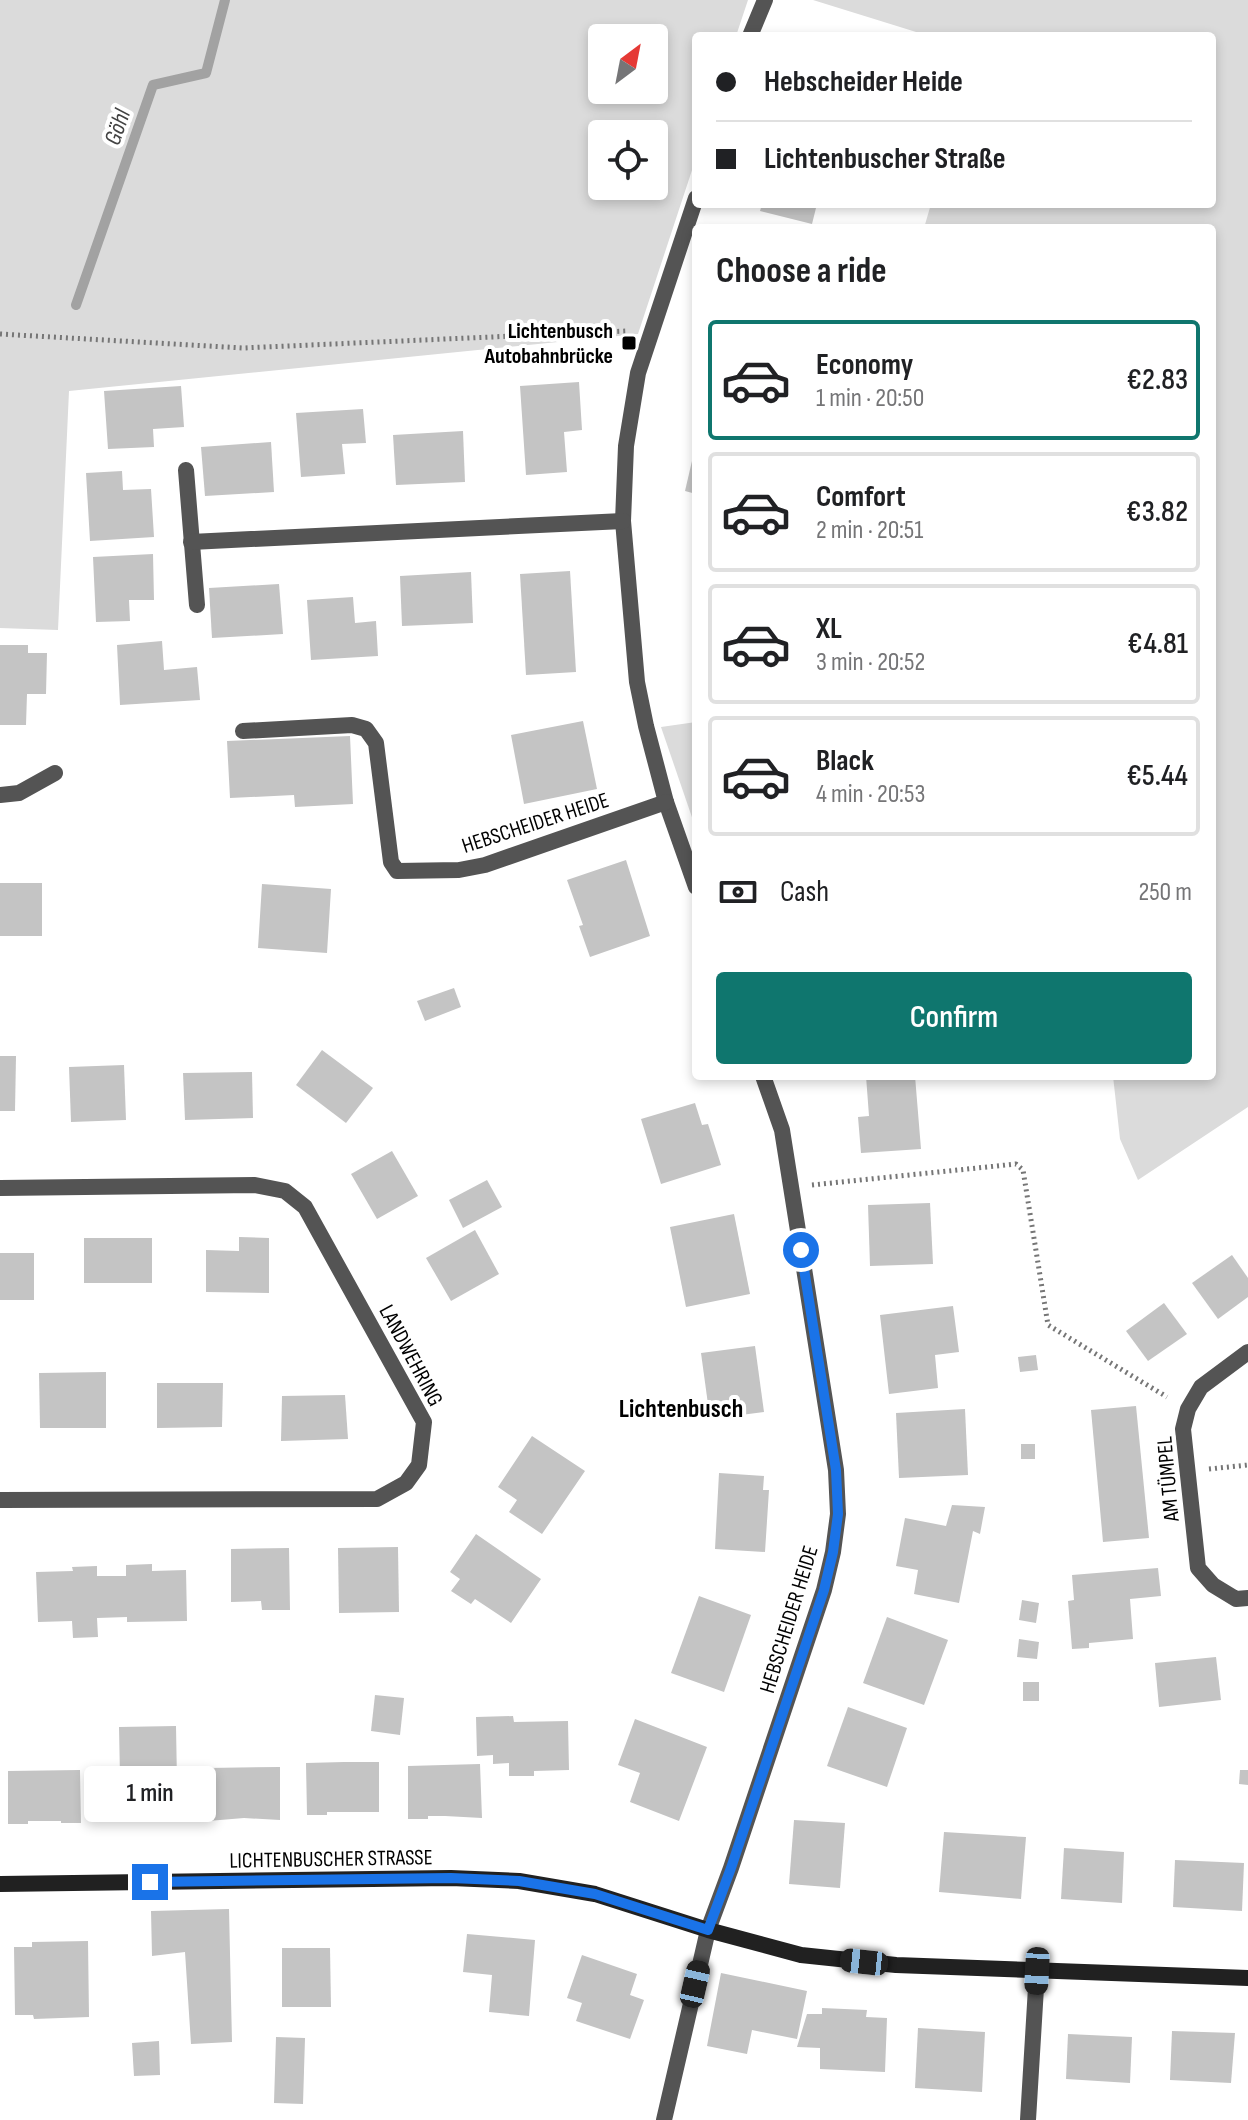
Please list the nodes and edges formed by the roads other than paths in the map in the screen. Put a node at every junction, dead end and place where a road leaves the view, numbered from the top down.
1 (765, 0) edge
2 (752, 32) edge
3 (693, 208) edge
4 (186, 470) dead end
5 (623, 521) junction
6 (191, 542) junction
7 (197, 605) dead end
8 (243, 731) dead end
9 (55, 773) dead end
10 (0, 795) edge
11 (666, 802) junction
12 (692, 876) edge
13 (764, 1080) edge
14 (0, 1188) edge
15 (1248, 1352) edge
16 (0, 1500) edge
17 (1248, 1598) edge
18 (0, 1884) edge
19 (708, 1930) junction
20 (1037, 1971) junction
21 (1248, 1978) edge
22 (664, 2120) edge
23 (1028, 2120) edge

1 - 2 street
3 - 5 street
4 - 6 street
5 - 6 street
5 - 11 street
6 - 7 street
8 - 11 street, HEBSCHEIDER HEIDE
9 - 10 street
11 - 12 street
13 - 19 street, HEBSCHEIDER HEIDE
14 - 16 street, LANDWEHRING
15 - 17 street, AM TÜMPEL
18 - 19 street, LICHTENBUSCHER STRASSE
19 - 20 street, LICHTENBUSCHER STRASSE
19 - 22 street, HEBSCHEIDER HEIDE
20 - 21 street, LICHTENBUSCHER STRASSE
20 - 23 street

